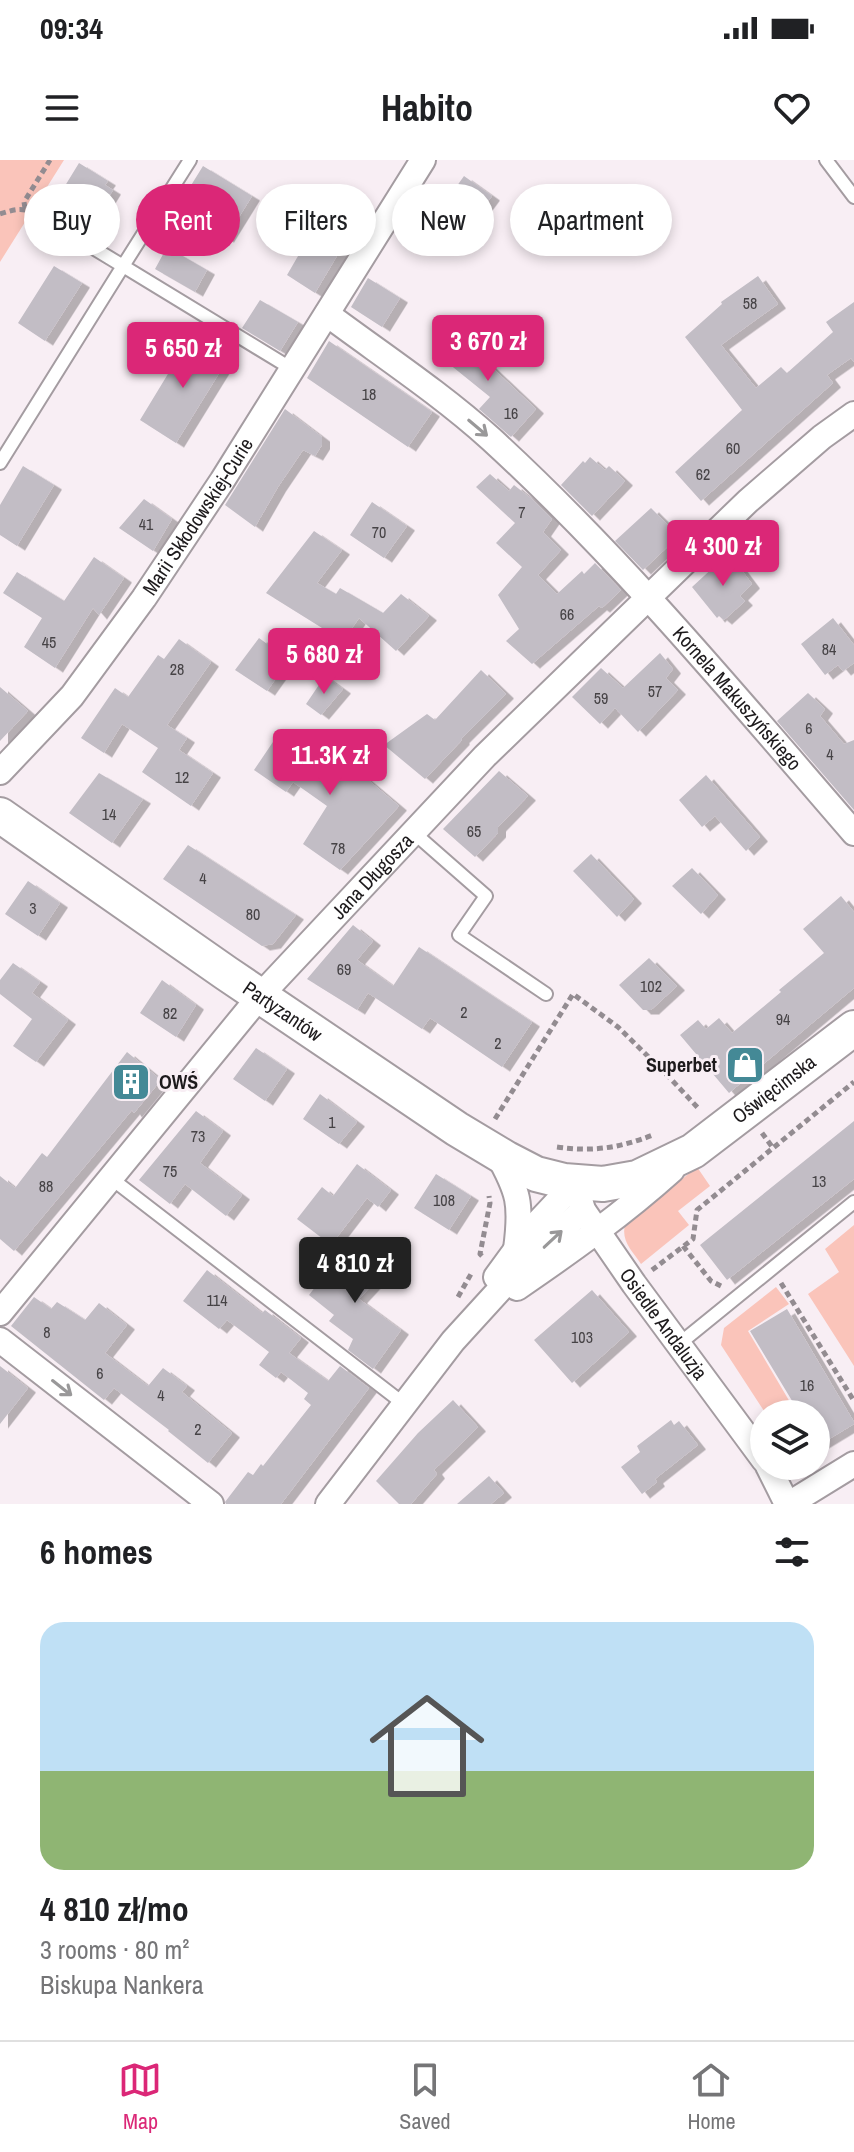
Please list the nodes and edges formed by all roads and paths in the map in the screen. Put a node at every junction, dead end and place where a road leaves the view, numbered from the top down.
1 (50, 160) edge
2 (190, 160) edge
3 (423, 160) edge
4 (826, 160) edge
5 (35, 184) edge
6 (854, 197) edge
7 (24, 208) edge
8 (0, 214) edge
9 (106, 256) edge
10 (123, 266) junction
11 (327, 314) junction
12 (292, 369) junction
13 (854, 414) edge
14 (0, 463) edge
15 (649, 598) junction
16 (0, 772) edge
17 (0, 815) edge
18 (413, 832) junction
19 (854, 833) edge
20 (546, 994) dead end
21 (260, 996) junction
22 (854, 1028) edge
23 (854, 1082) edge
24 (713, 1105) dead end
25 (757, 1126) dead end
26 (664, 1130) dead end
27 (501, 1141) junction
28 (548, 1145) dead end
29 (773, 1148) junction
30 (693, 1151) junction
31 (112, 1179) junction
32 (579, 1196) junction
33 (854, 1202) edge
34 (598, 1233) junction
35 (516, 1249) junction
36 (647, 1273) dead end
37 (787, 1289) dead end
38 (478, 1312) junction
39 (0, 1313) edge
40 (0, 1340) edge
41 (679, 1344) junction
42 (854, 1401) edge
43 (404, 1404) junction
44 (750, 1441) edge
45 (854, 1464) edge
46 (775, 1480) edge
47 (211, 1504) edge
48 (328, 1504) edge
49 (788, 1504) edge

1 - 5 path
2 - 10 lane
3 - 11 street, Marii Skłodowskiej-Curie
4 - 6 lane
7 - 8 path
9 - 10 lane
10 - 12 lane
10 - 14 lane
11 - 12 street, Marii Skłodowskiej-Curie
11 -> 15 street, Kornela Makuszyńskiego
12 - 16 street, Marii Skłodowskiej-Curie
13 - 15 street, Jana Długosza
15 - 18 street, Jana Długosza
15 - 19 street, Kornela Makuszyńskiego
17 - 21 street, Partyzantów
18 - 20 lane
18 - 21 street, Jana Długosza
21 - 27 street, Partyzantów
21 - 31 street, Jana Długosza
22 - 30 street, Oświęcimska
23 - 29 path
24 - 27 path
25 - 29 path
26 - 28 path
27 - 32 street, Partyzantów
27 - 35 street
29 - 36 path
30 - 32 street, Oświęcimska
30 - 34 street, Oświęcimska
31 - 39 street, Jana Długosza
31 - 43 lane
32 - 34 street, Osiedle Andaluzja
32 - 35 street
38 -> 32 street
33 - 41 lane
34 - 38 street, Oświęcimska
34 - 41 street, Osiedle Andaluzja
35 - 38 street
37 - 42 path
38 - 43 street
40 -> 47 street
41 - 44 street, Osiedle Andaluzja
43 - 48 street
45 - 49 street
46 - 49 street

